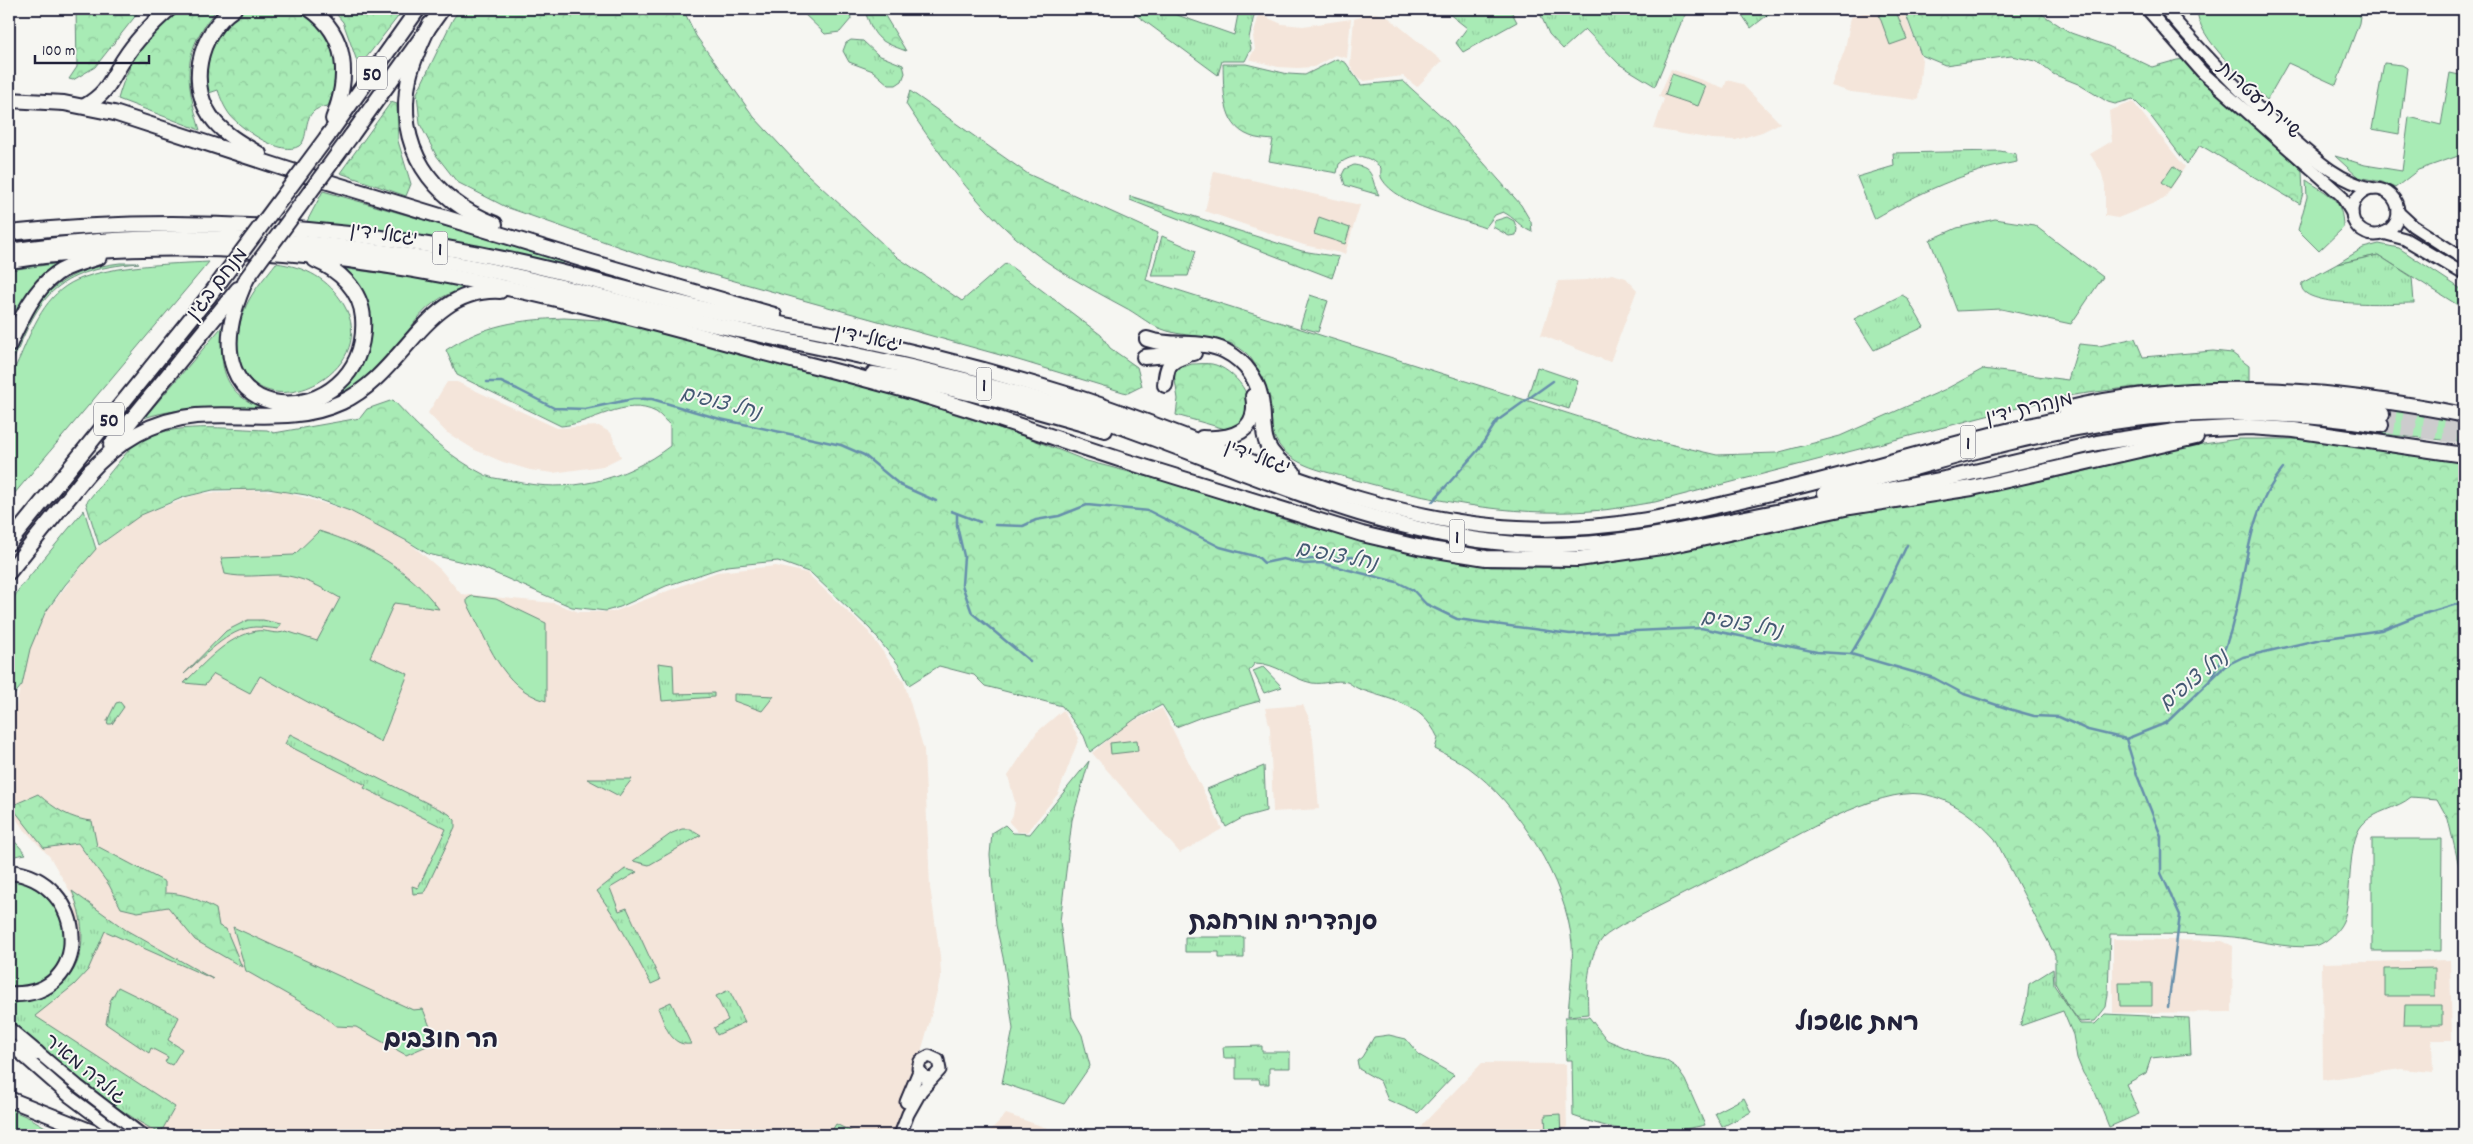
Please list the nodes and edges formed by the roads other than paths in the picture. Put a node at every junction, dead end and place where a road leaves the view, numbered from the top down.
1 (169, 9) edge
2 (234, 9) edge
3 (310, 9) edge
4 (418, 9) edge
5 (442, 9) edge
6 (2147, 9) edge
7 (2164, 9) edge
8 (430, 24) junction
9 (9, 100) edge
10 (85, 106) junction
11 (326, 137) junction
12 (288, 170) junction
13 (2374, 189) junction
14 (2398, 212) junction
15 (2352, 213) junction
16 (9, 233) edge
17 (2383, 233) junction
18 (9, 251) edge
19 (116, 251) junction
20 (297, 254) junction
21 (2464, 259) edge
22 (9, 262) edge
23 (591, 262) junction
24 (2464, 274) edge
25 (235, 298) junction
26 (568, 302) junction
27 (1147, 339) dead end
28 (864, 341) junction
29 (9, 345) edge
30 (1192, 353) junction
31 (1144, 357) dead end
32 (808, 364) junction
33 (1165, 385) dead end
34 (2464, 415) edge
35 (2294, 430) junction
36 (1186, 436) junction
37 (2464, 455) edge
38 (1219, 464) junction
39 (86, 476) junction
40 (1299, 478) junction
41 (1663, 519) junction
42 (1704, 526) junction
43 (9, 543) edge
44 (9, 572) edge
45 (9, 872) edge
46 (9, 994) edge
47 (9, 1028) edge
48 (10, 1046) edge
49 (37, 1053) junction
50 (919, 1072) junction
51 (932, 1078) junction
52 (9, 1099) edge
53 (100, 1135) edge
54 (120, 1135) edge
55 (142, 1135) edge
56 (891, 1135) edge
57 (900, 1135) edge

1 - 10 highway
2 - 12 highway
3 - 11 highway
4 - 11 highway, מנחם בגין / 50
5 - 8 highway, מנחם בגין / 50
6 - 15 main road, שיירת עטרות
7 - 13 main road, שיירת עטרות
8 - 23 highway
8 - 25 highway, מנחם בגין / 50, bridge
9 - 10 highway
10 - 12 highway
11 - 43 highway, מנחם בגין / 50, bridge
12 - 23 highway
13 - 14 main road
13 - 15 main road
14 - 17 main road
14 - 21 main road
15 - 17 main road
16 - 28 highway, יגאל ידין / 1
17 - 24 main road
18 - 38 highway, יגאל ידין / 1
19 - 20 highway
19 - 22 highway
19 - 29 highway
20 - 25 highway
20 - 26 highway
23 - 28 highway
25 - 39 highway, מנחם בגין / 50
26 - 32 highway
26 - 39 highway
27 - 40 highway
28 - 36 highway, יגאל ידין / 1
30 - 31 highway
30 - 33 highway
30 - 36 highway
32 - 35 highway
32 - 38 highway
34 - 41 highway
35 - 37 highway
35 - 42 highway
36 - 40 highway, יגאל ידין / 1
38 - 42 highway, יגאל ידין / 1
39 - 44 highway, מנחם בגין / 50
40 - 41 highway, יגאל ידין / 1
41 - 42 highway, מנהרת ידין / 1
45 - 46 highway
47 - 49 main road, גולדה מאיר
48 - 49 highway
48 - 54 main road, גולדה מאיר
49 - 55 main road, גולדה מאיר
50 - 51 main road
50 - 51 main road
50 - 56 main road
51 - 57 main road
52 - 53 highway

